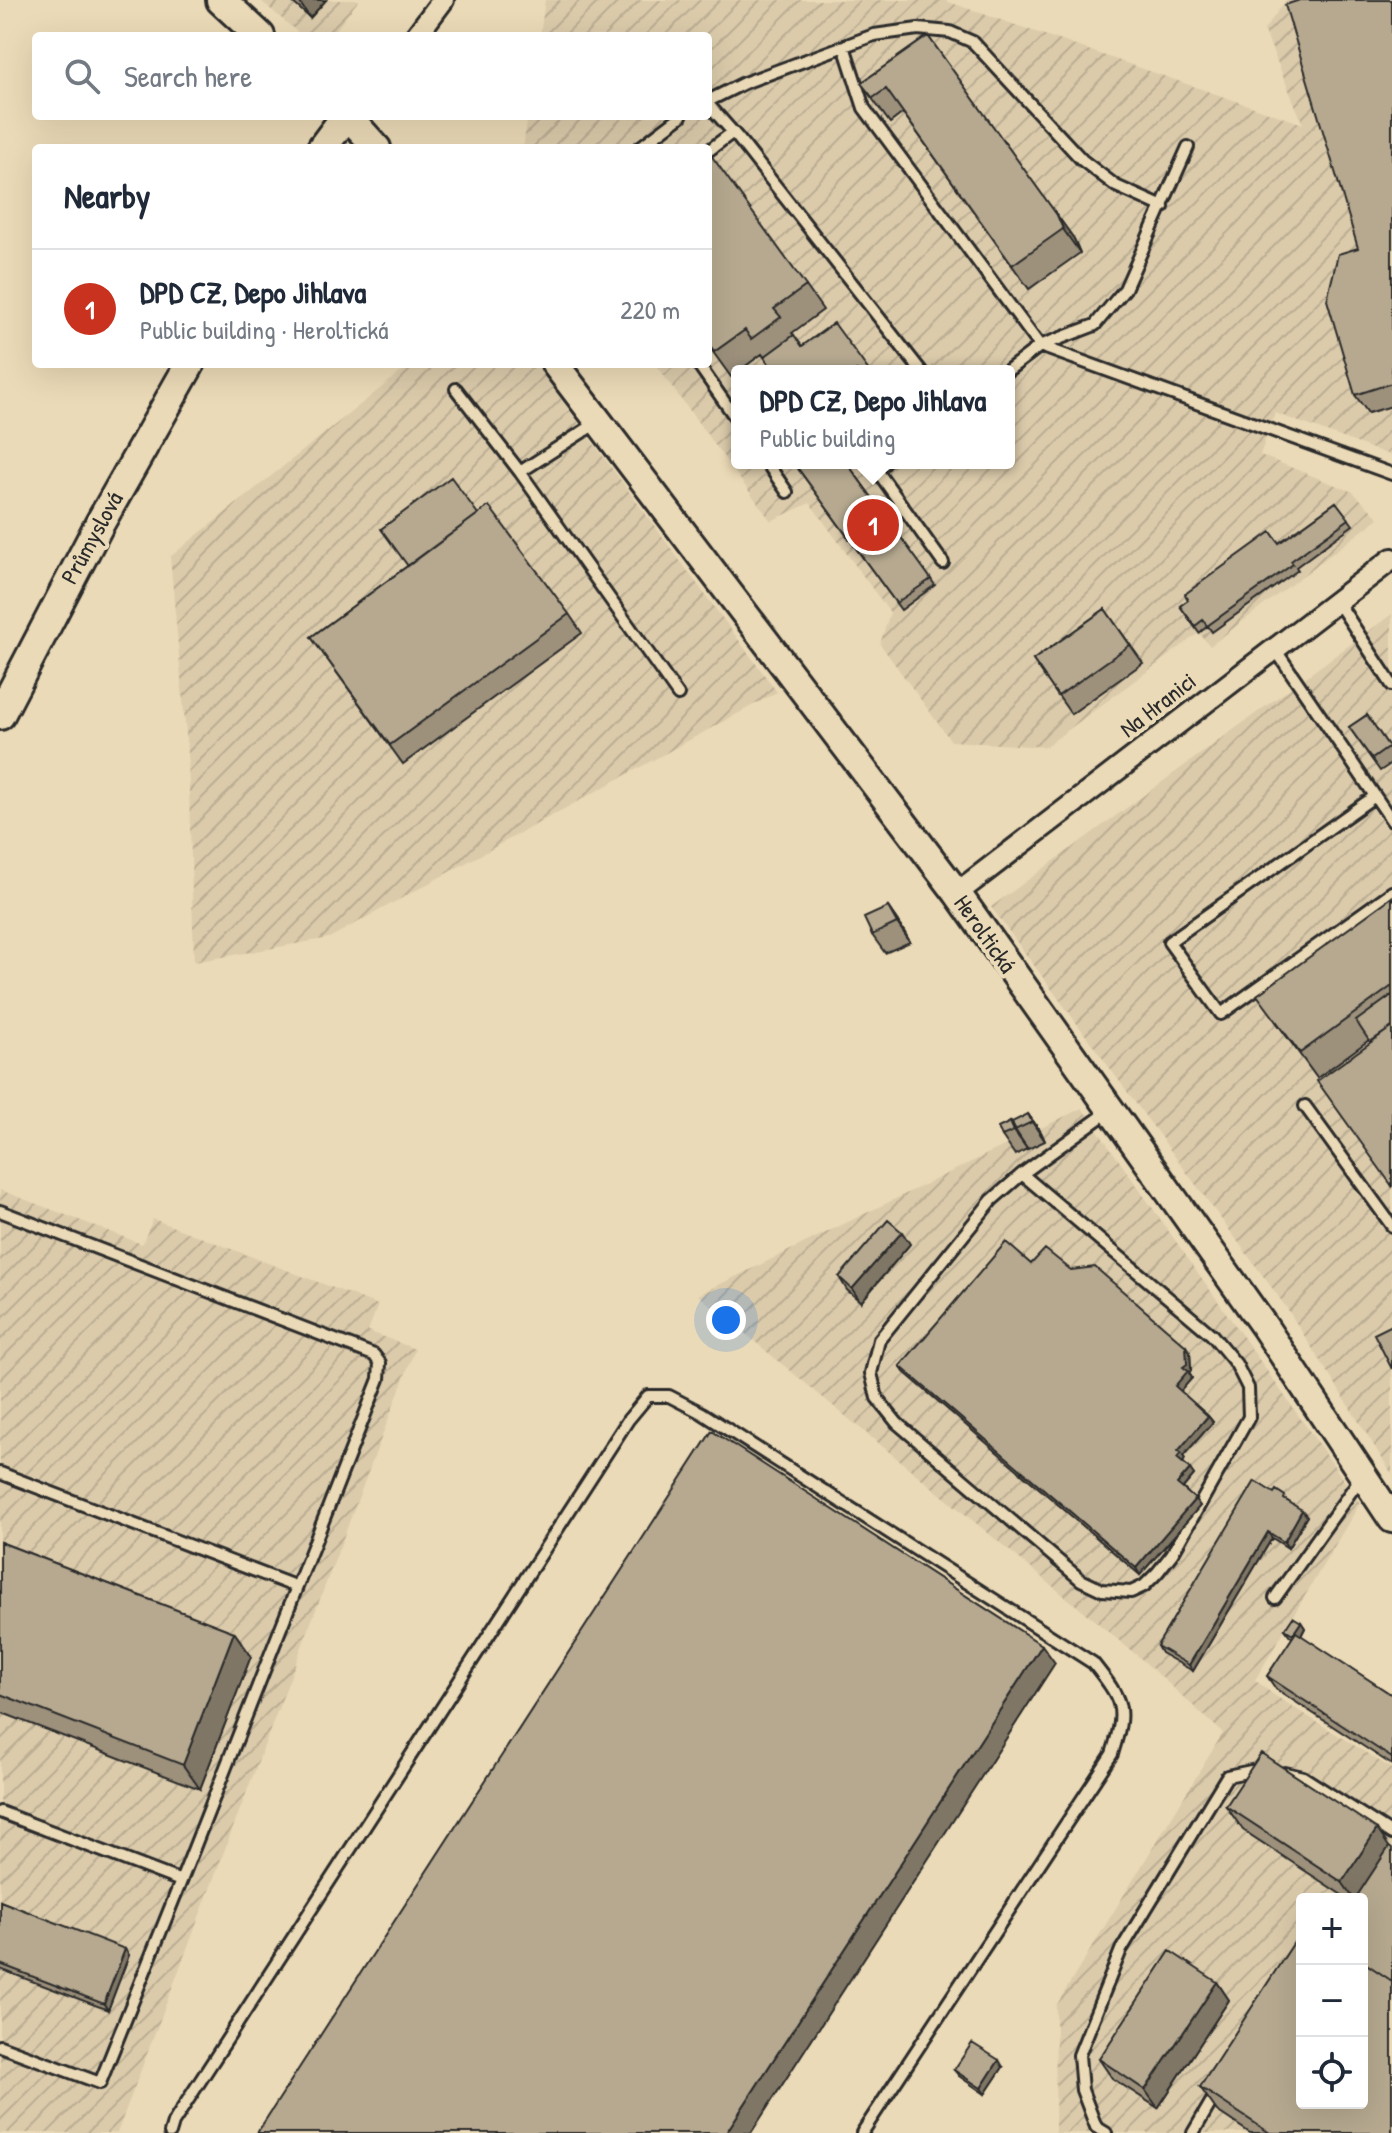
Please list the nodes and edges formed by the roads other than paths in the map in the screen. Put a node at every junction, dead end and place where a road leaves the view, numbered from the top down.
1 (221, 0) edge
2 (443, 0) edge
3 (256, 32) edge
4 (419, 32) edge
5 (844, 46) junction
6 (712, 100) edge
7 (712, 107) edge
8 (344, 120) edge
9 (351, 120) edge
10 (676, 120) edge
11 (733, 132) junction
12 (325, 144) edge
13 (373, 144) edge
14 (644, 144) edge
15 (1188, 147) dead end
16 (712, 148) edge
17 (1163, 207) junction
18 (1040, 346) junction
19 (916, 365) edge
20 (1015, 365) edge
21 (188, 368) edge
22 (558, 368) edge
23 (701, 368) edge
24 (456, 389) dead end
25 (731, 411) edge
26 (598, 422) junction
27 (771, 469) edge
28 (876, 469) edge
29 (520, 472) junction
30 (1392, 474) edge
31 (787, 492) dead end
32 (1392, 559) edge
33 (943, 563) dead end
34 (1337, 601) junction
35 (1275, 649) junction
36 (1392, 685) edge
37 (678, 695) dead end
38 (0, 715) edge
39 (1375, 796) junction
40 (1392, 821) edge
41 (1392, 892) edge
42 (957, 893) junction
43 (1305, 1106) dead end
44 (1109, 1111) junction
45 (1022, 1174) junction
46 (0, 1211) edge
47 (1392, 1226) edge
48 (0, 1473) edge
49 (1363, 1474) junction
50 (1392, 1519) edge
51 (297, 1587) junction
52 (1275, 1598) dead end
53 (0, 1812) edge
54 (1392, 1834) edge
55 (181, 1881) junction
56 (0, 2046) edge
57 (1224, 2078) edge
58 (170, 2133) edge
59 (862, 2133) edge
60 (1106, 2133) edge
61 (1193, 2133) edge

1 - 3 main road
2 - 4 street
5 - 6 lane
5 - 17 lane
5 - 18 lane
7 - 11 lane
8 - 12 main road
9 - 13 street
10 - 14 lane
11 - 16 lane
11 - 19 lane
15 - 17 lane
17 - 18 lane
18 - 20 lane
18 - 30 lane
21 - 38 main road, Průmyslová
22 - 26 street, Heroltická
23 - 25 lane
24 - 29 lane
26 - 29 lane
26 - 42 street, Heroltická
27 - 31 lane
28 - 33 lane
29 - 37 lane
32 - 34 street, Na Hranici
34 - 35 street, Na Hranici
34 - 36 lane
35 - 39 lane
35 - 42 street, Na Hranici
39 - 40 lane
39 - 41 lane
42 - 44 street, Heroltická
43 - 47 lane
44 - 45 lane
44 - 49 street, Heroltická
45 - 45 lane
46 - 51 lane
48 - 51 lane
49 - 50 street, Heroltická
49 - 52 lane
51 - 55 lane
53 - 55 lane
54 - 60 lane
55 - 56 lane
57 - 61 lane
58 - 59 lane

